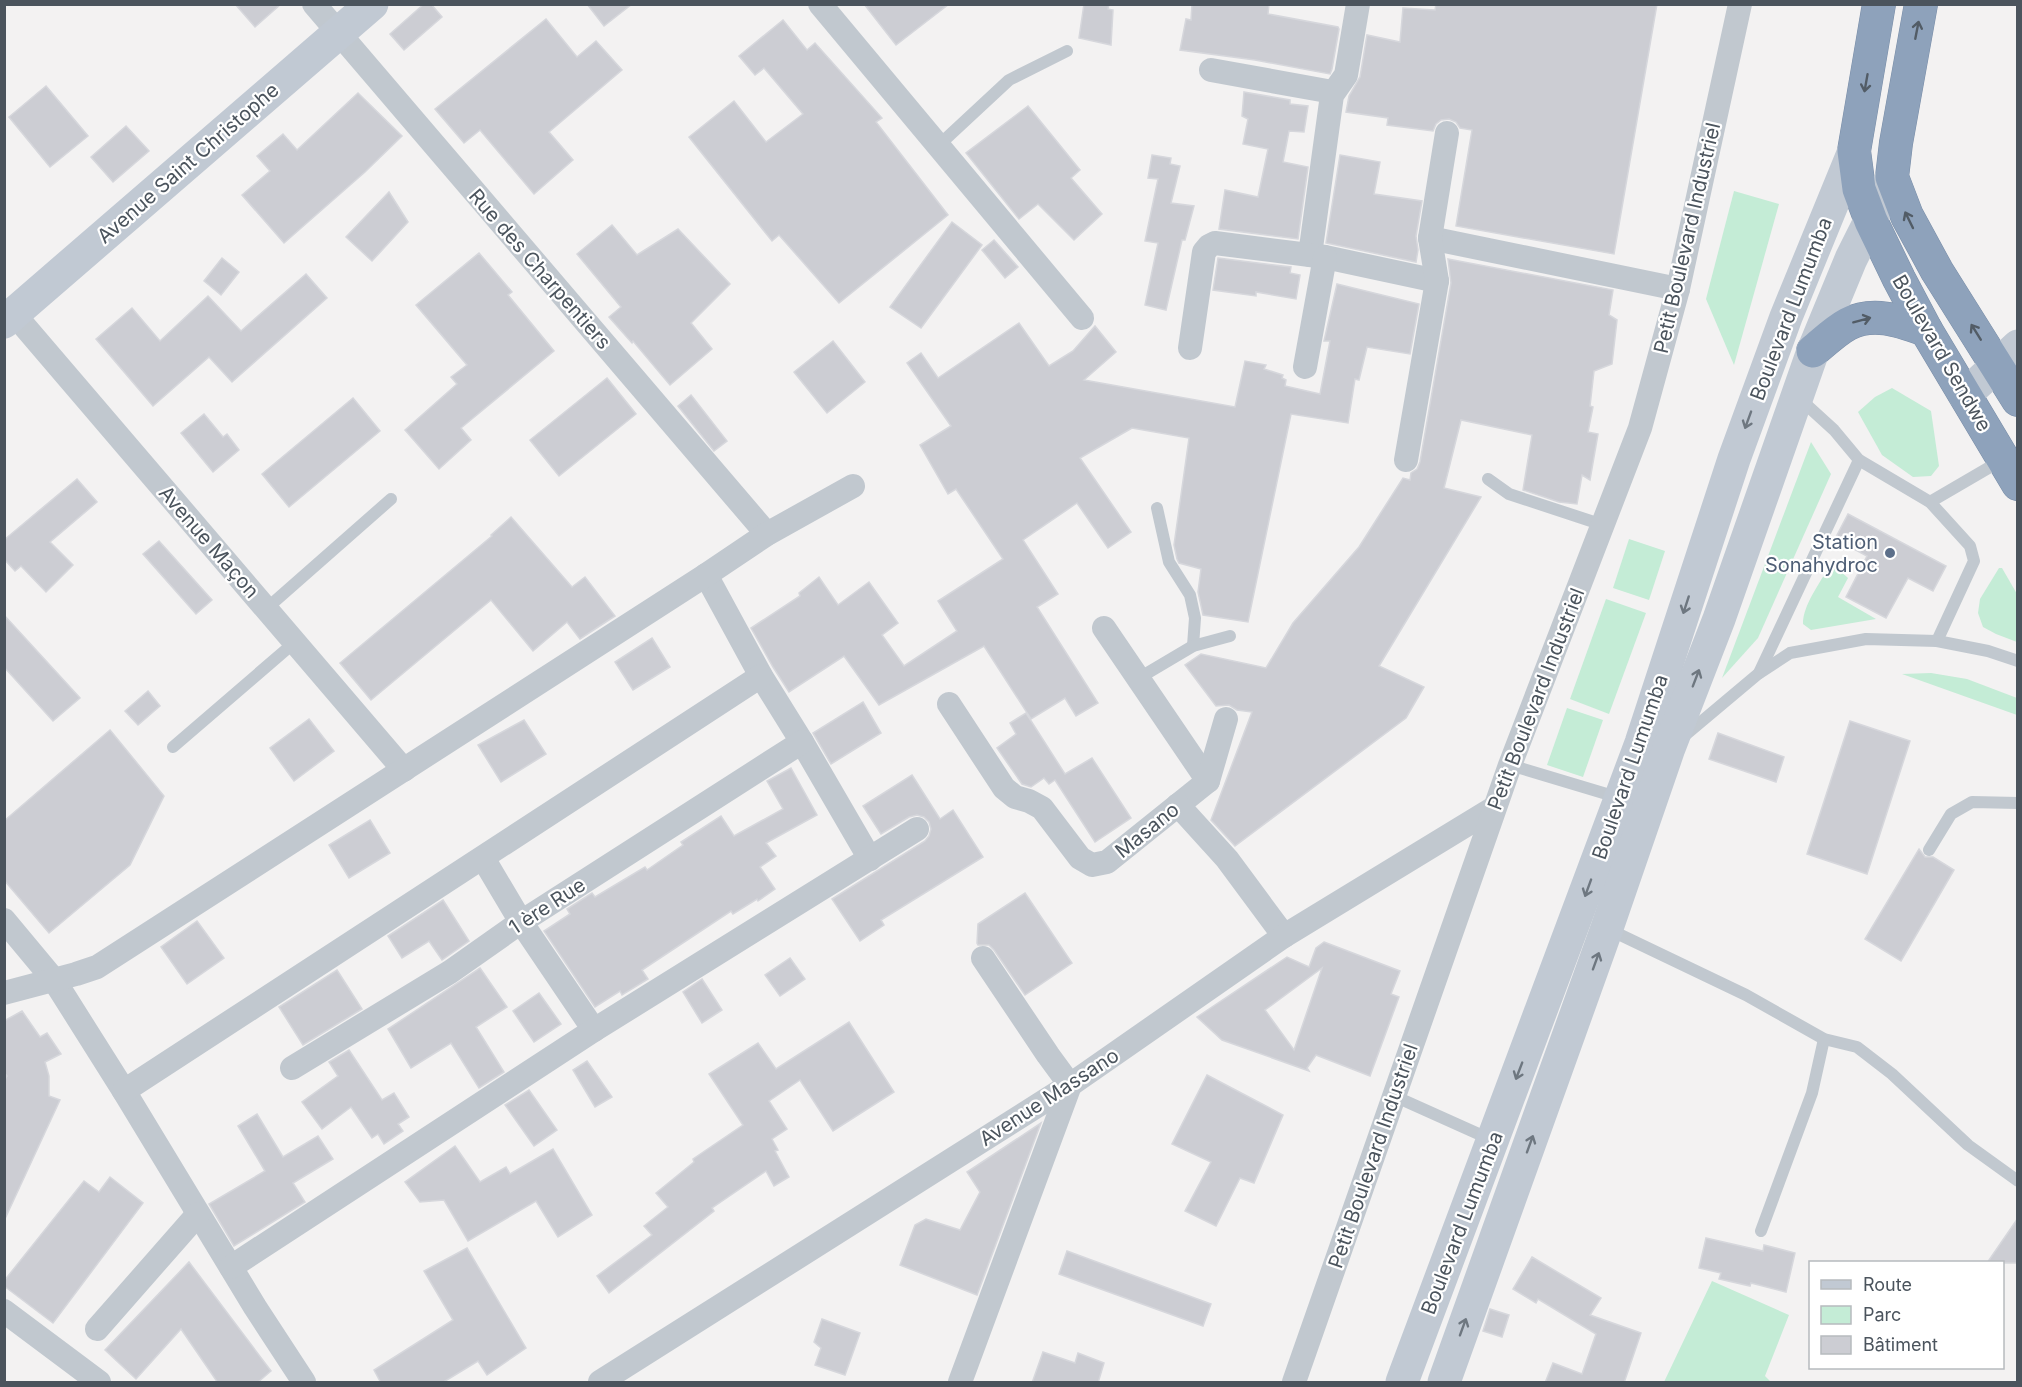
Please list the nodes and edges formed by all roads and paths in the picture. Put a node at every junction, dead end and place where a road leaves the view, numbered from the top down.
1 (314, 4) edge
2 (372, 4) edge
3 (820, 4) edge
4 (1358, 4) edge
5 (1740, 4) edge
6 (1879, 4) edge
7 (1921, 4) edge
8 (338, 33) junction
9 (1067, 51) dead end
10 (1211, 70) dead end
11 (1332, 95) junction
12 (1447, 133) dead end
13 (938, 146) junction
14 (1854, 151) junction
15 (1892, 177) junction
16 (1870, 220) junction
17 (1430, 238) junction
18 (1317, 256) junction
19 (1937, 271) joint
20 (1437, 282) junction
21 (1678, 289) junction
22 (9, 318) edge
23 (1082, 318) dead end
24 (1926, 330) junction
25 (1190, 348) dead end
26 (1813, 351) junction
27 (2007, 355) edge
28 (1305, 367) dead end
29 (1965, 395) junction
30 (1797, 397) junction
31 (2018, 400) edge
32 (1406, 460) dead end
33 (1860, 460) junction
34 (2010, 472) edge
35 (1488, 479) dead end
36 (853, 486) dead end
37 (390, 499) dead end
38 (1930, 502) junction
39 (1157, 508) dead end
40 (1603, 525) junction
41 (767, 534) junction
42 (706, 575) junction
43 (266, 609) junction
44 (1104, 628) dead end
45 (1230, 636) dead end
46 (1937, 640) junction
47 (295, 642) junction
48 (1193, 646) junction
49 (2018, 661) edge
50 (1758, 674) junction
51 (761, 676) junction
52 (1139, 678) junction
53 (949, 704) dead end
54 (1226, 719) dead end
55 (802, 742) junction
56 (1655, 746) junction
57 (173, 747) dead end
58 (1510, 765) junction
59 (404, 770) junction
60 (1208, 781) junction
61 (1621, 798) junction
62 (2018, 803) edge
63 (1178, 805) junction
64 (1494, 808) junction
65 (916, 830) dead end
66 (1929, 850) dead end
67 (483, 858) junction
68 (870, 859) junction
69 (4, 920) edge
70 (521, 922) junction
71 (1607, 928) junction
72 (1284, 936) junction
73 (983, 958) dead end
74 (54, 980) junction
75 (4, 993) edge
76 (594, 1030) junction
77 (1824, 1039) junction
78 (292, 1068) dead end
79 (1070, 1085) junction
80 (124, 1091) junction
81 (1394, 1096) junction
82 (1493, 1140) junction
83 (2018, 1180) edge
84 (198, 1214) junction
85 (1761, 1231) dead end
86 (231, 1267) junction
87 (4, 1311) edge
88 (97, 1329) dead end
89 (99, 1383) edge
90 (304, 1383) edge
91 (600, 1383) edge
92 (960, 1383) edge
93 (1294, 1383) edge
94 (1402, 1383) edge
95 (1444, 1383) edge

1 - 8 street, Rue des Charpentiers
2 - 8 main road, Avenue Saint Christophe
3 - 13 street
4 - 11 street
5 - 21 street, Petit Boulevard Industriel
6 -> 14 highway, Boulevard Lumumba
15 -> 7 highway, Boulevard Lumumba
8 - 22 main road, Avenue Saint Christophe
8 - 41 street, Rue des Charpentiers
9 - 13 lane
10 - 11 street
11 - 18 street
12 - 17 street
13 - 23 street
14 - 16 highway, Boulevard Lumumba
14 -> 56 main road, Boulevard Lumumba
15 - 16 main road, Boulevard Lumumba
19 -> 15 highway, Boulevard Lumumba
16 - 24 highway, Boulevard Sendwe
16 - 26 main road, Boulevard Lumumba
17 - 20 street
17 - 21 street
18 - 20 street
18 - 25 street
18 - 28 street
27 -> 19 highway, Boulevard Sendwe
20 - 32 street
21 - 40 street, Petit Boulevard Industriel
22 - 43 street, Avenue Maçon
26 -> 24 highway
24 - 29 highway, Boulevard Sendwe
26 - 30 main road, Boulevard Lumumba
27 - 29 main road
27 - 31 highway, Boulevard Sendwe
29 - 34 highway, Boulevard Sendwe
30 - 33 lane
56 -> 30 main road, Boulevard Lumumba
33 - 38 lane
33 - 50 lane
34 - 38 lane
35 - 40 lane
36 - 41 street
37 - 43 lane
38 - 46 lane
39 - 48 lane
40 - 58 street, Petit Boulevard Industriel
41 - 42 street
42 - 51 street
42 - 59 street
43 - 47 street, Avenue Maçon
44 - 52 street
45 - 48 lane
46 - 49 lane
46 - 50 lane
47 - 57 lane
47 - 59 street, Avenue Maçon
48 - 52 lane
50 - 56 lane
51 - 55 street
51 - 67 street
52 - 60 street
53 - 63 street, Masano
54 - 60 street
55 - 68 street
55 - 70 street, 1 ère Rue
56 - 61 main road, Boulevard Lumumba
56 - 71 main road, Boulevard Lumumba
58 - 61 lane
58 - 64 street, Petit Boulevard Industriel
59 - 74 street
60 - 63 street, Masano
61 -> 82 main road, Boulevard Lumumba
62 - 66 lane
63 - 72 street
64 - 72 street, Avenue Massano
64 - 81 street, Petit Boulevard Industriel
65 - 68 street
67 - 70 street
67 - 80 street
68 - 76 street
69 - 74 street
70 - 76 street
70 - 78 street, 1 ère Rue
71 - 77 lane
95 -> 71 main road, Boulevard Lumumba
72 - 79 street, Avenue Massano
73 - 79 street
74 - 75 street
74 - 80 street
76 - 86 street
77 - 83 lane
77 - 85 lane
79 - 91 street, Avenue Massano
79 - 92 street
80 - 84 street
81 - 82 lane
81 - 93 street, Petit Boulevard Industriel
82 - 94 main road, Boulevard Lumumba
84 - 86 street
84 - 88 street
86 - 90 street
87 - 89 street

